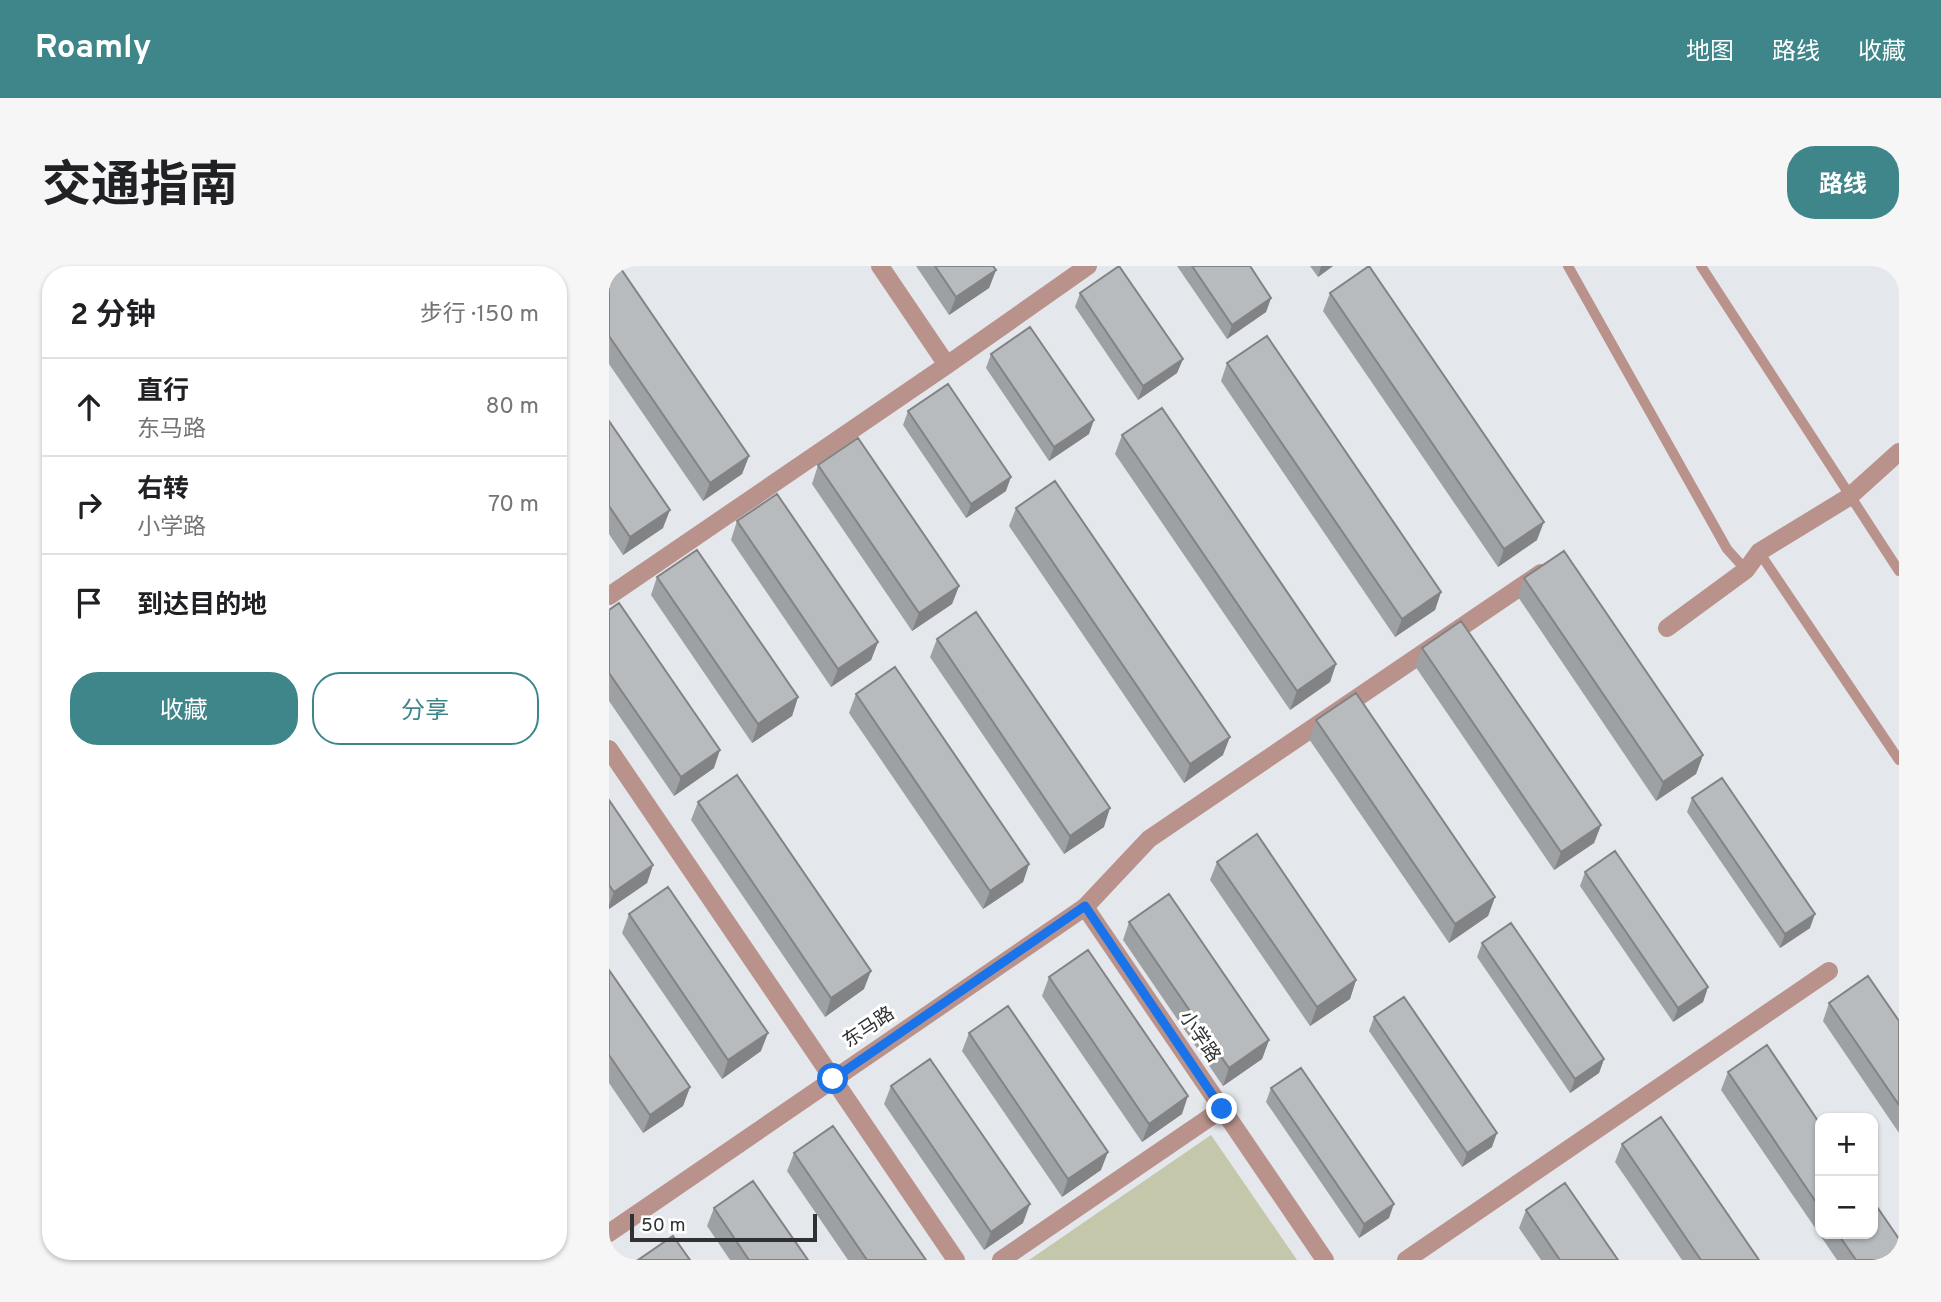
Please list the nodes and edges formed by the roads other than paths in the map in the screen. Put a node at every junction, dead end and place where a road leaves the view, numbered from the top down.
1 (880, 266) edge
2 (1088, 266) edge
3 (1568, 266) edge
4 (1701, 266) edge
5 (947, 365) junction
6 (1899, 452) edge
7 (1849, 497) junction
8 (1759, 552) junction
9 (1547, 568) edge
10 (1746, 570) junction
11 (1899, 571) edge
12 (609, 596) edge
13 (1667, 628) dead end
14 (609, 749) edge
15 (1899, 760) edge
16 (1085, 906) junction
17 (1829, 971) dead end
18 (833, 1079) junction
19 (1222, 1109) junction
20 (609, 1233) edge
21 (956, 1260) edge
22 (1001, 1260) edge
23 (1325, 1260) edge
24 (1406, 1260) edge

1 - 5 street
2 - 5 street
3 - 10 lane
4 - 7 lane
5 - 12 street
6 - 7 street
7 - 8 street
7 - 11 lane
8 - 10 street
8 - 15 lane
9 - 16 street, 东马路
10 - 13 street
14 - 18 street
16 - 18 street, 东马路
16 - 19 street, 小学路
17 - 24 street
18 - 20 street, 东马路
18 - 21 street
19 - 22 street
19 - 23 street, 小学路

